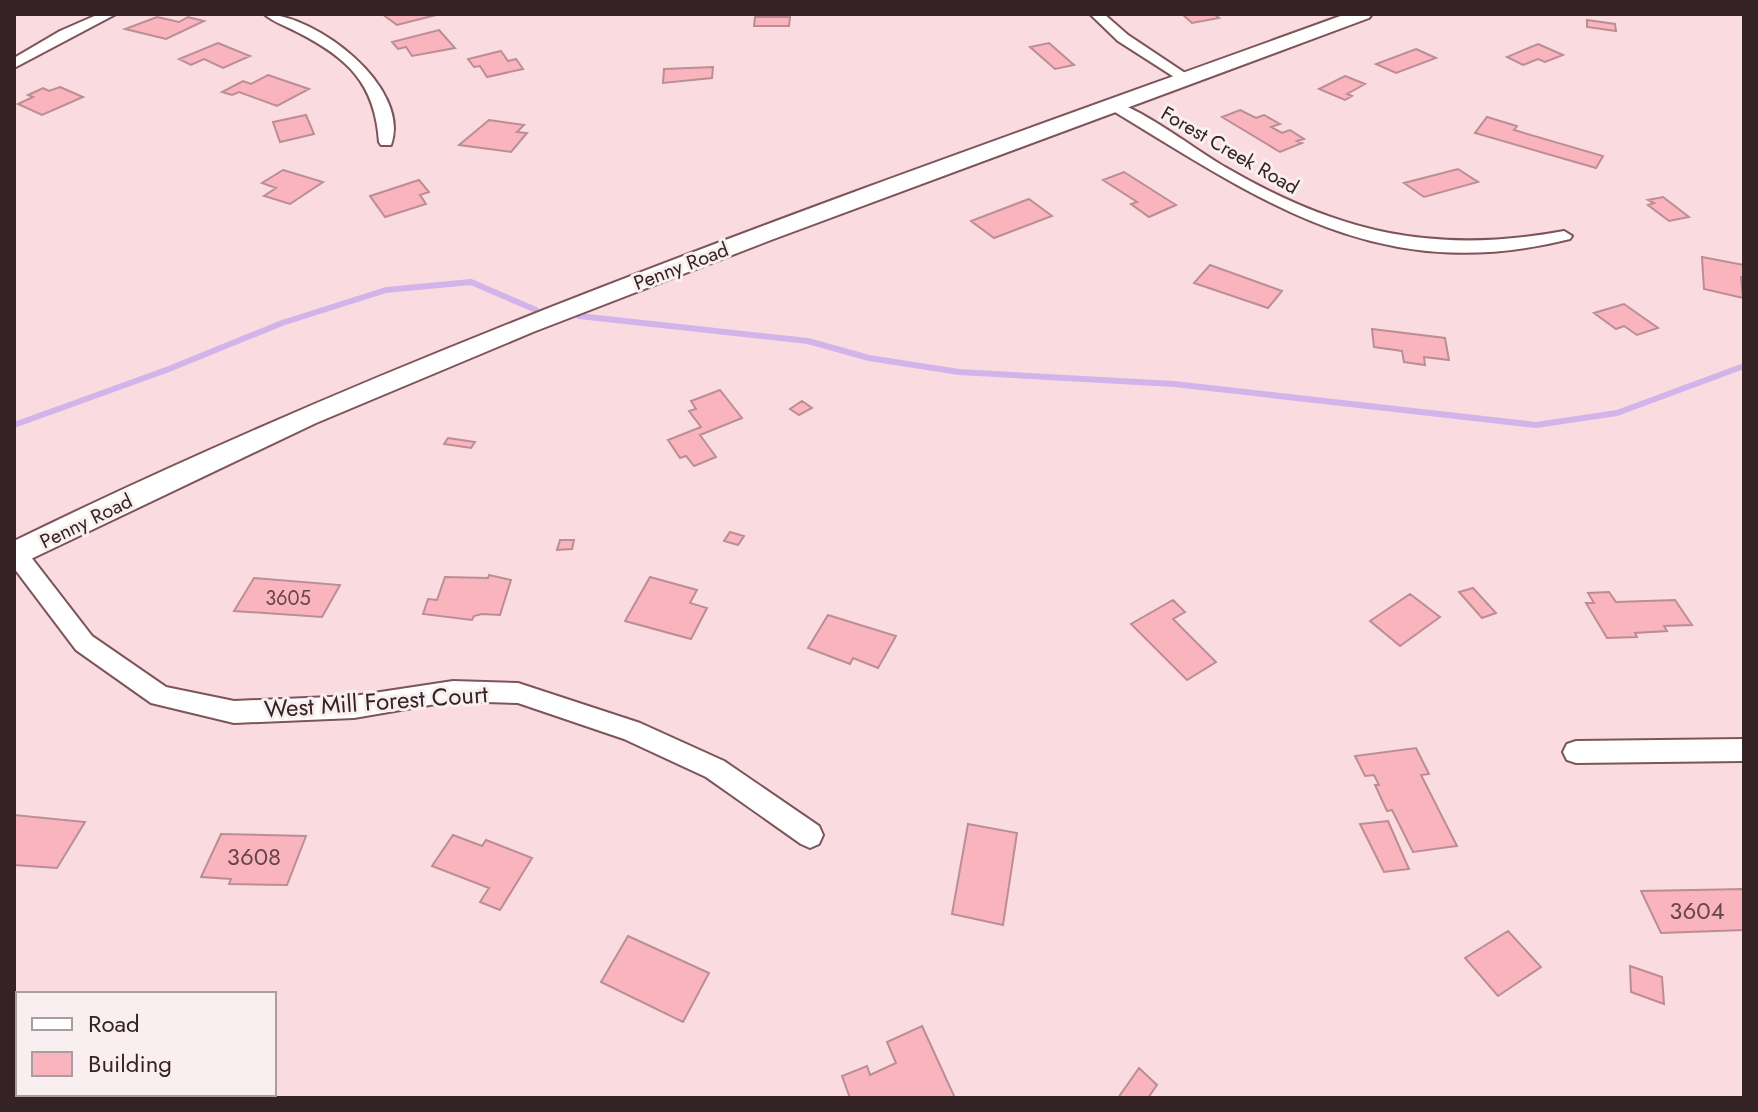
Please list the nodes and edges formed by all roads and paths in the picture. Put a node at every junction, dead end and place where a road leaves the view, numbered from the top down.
1 (110, 14) edge
2 (270, 14) edge
3 (1096, 14) edge
4 (1363, 14) edge
5 (14, 64) edge
6 (1187, 79) junction
7 (1115, 106) junction
8 (386, 142) dead end
9 (1564, 236) dead end
10 (15, 555) edge
11 (1744, 750) edge
12 (1576, 752) dead end
13 (810, 835) dead end

1 - 5 street
2 - 8 street
3 - 6 street
4 - 6 street, Penny Road
6 - 7 street, Penny Road
7 - 9 street, Forest Creek Road
7 - 10 street, Penny Road
10 - 13 street, West Mill Forest Court
11 - 12 street

